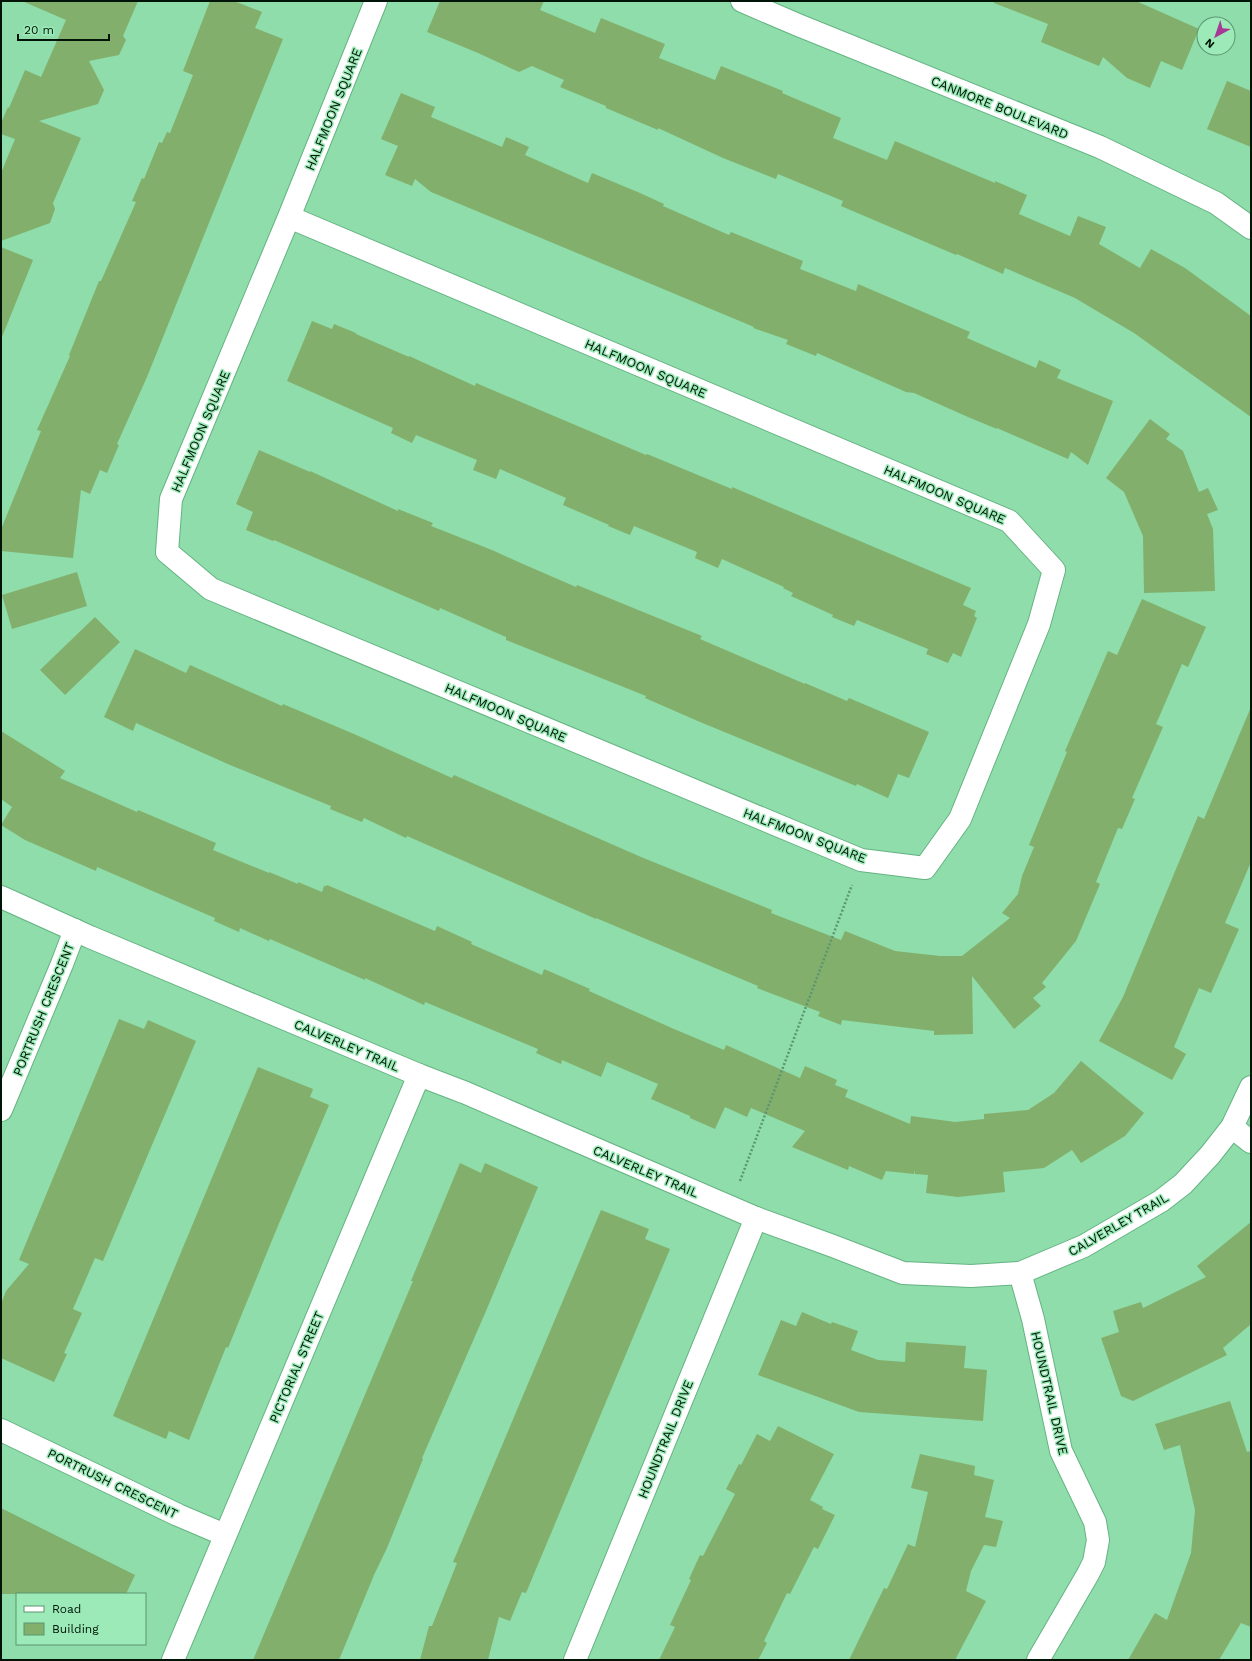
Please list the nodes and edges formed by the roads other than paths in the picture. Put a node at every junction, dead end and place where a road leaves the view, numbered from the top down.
1 (376, 1) edge
2 (742, 1) edge
3 (289, 217) junction
4 (1251, 228) edge
5 (1, 897) edge
6 (75, 930) junction
7 (419, 1075) junction
8 (1251, 1087) edge
9 (1, 1110) edge
10 (1232, 1127) junction
11 (1251, 1142) edge
12 (756, 1218) junction
13 (1020, 1273) junction
14 (1, 1430) edge
15 (225, 1535) junction
16 (173, 1660) edge
17 (575, 1660) edge
18 (1038, 1660) edge

1 - 3 street, HALFMOON SQUARE
2 - 4 street, CANMORE BOULEVARD
3 - 3 street, HALFMOON SQUARE
5 - 6 street, CALVERLEY TRAIL
6 - 7 street, CALVERLEY TRAIL
6 - 9 street, PORTRUSH CRESCENT
7 - 12 street, CALVERLEY TRAIL
7 - 15 street, PICTORIAL STREET
8 - 10 street, CALVERLEY TRAIL
10 - 11 street
10 - 13 street, CALVERLEY TRAIL
12 - 13 street, CALVERLEY TRAIL
12 - 17 street, HOUNDTRAIL DRIVE
13 - 18 street, HOUNDTRAIL DRIVE
14 - 15 street, PORTRUSH CRESCENT
15 - 16 street, PICTORIAL STREET

